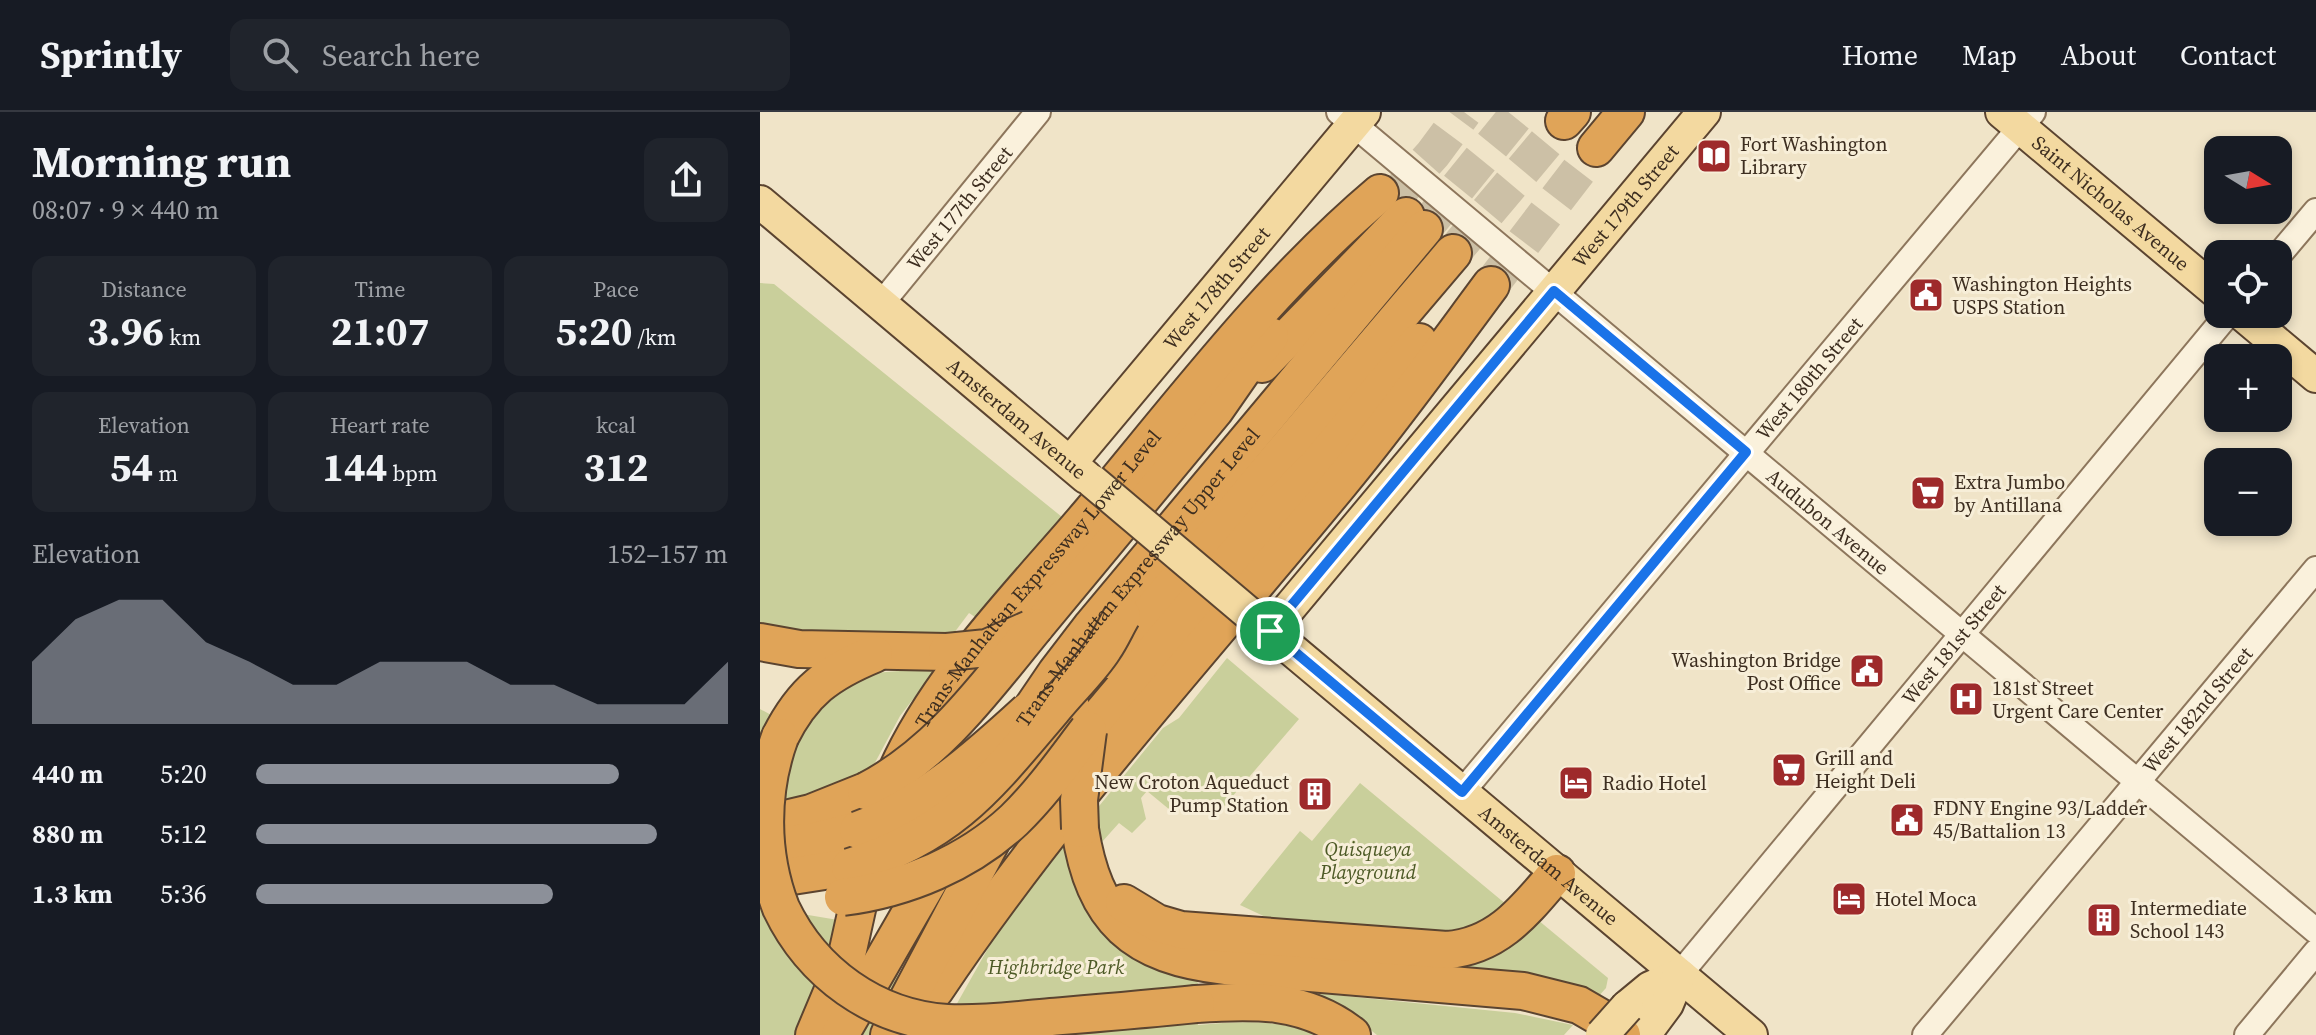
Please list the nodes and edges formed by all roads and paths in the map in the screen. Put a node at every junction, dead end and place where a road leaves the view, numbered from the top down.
1 (1038, 112) edge
2 (1615, 112) edge
3 (1626, 112) edge
4 (1704, 112) edge
5 (1352, 116) edge
6 (2018, 117) edge
7 (1579, 130) edge
8 (760, 202) edge
9 (1400, 210) junction
10 (2316, 211) edge
11 (2292, 240) edge
12 (1473, 270) junction
13 (2204, 281) edge
14 (1554, 291) junction
15 (881, 304) junction
16 (2216, 328) edge
17 (2259, 328) edge
18 (2316, 376) edge
19 (1746, 452) junction
20 (1081, 472) junction
21 (1176, 552) junction
22 (2316, 569) edge
23 (1122, 616) junction
24 (1262, 624) junction
25 (1035, 627) junction
26 (1962, 635) junction
27 (760, 642) edge
28 (879, 651) junction
29 (1088, 730) junction
30 (2138, 782) junction
31 (1462, 792) junction
32 (760, 825) edge
33 (1082, 843) junction
34 (760, 846) edge
35 (1557, 873) junction
36 (760, 881) edge
37 (847, 882) junction
38 (760, 889) edge
39 (2316, 931) edge
40 (2316, 952) edge
41 (1679, 975) junction
42 (927, 983) junction
43 (1636, 1026) edge
44 (814, 1035) edge
45 (840, 1035) edge
46 (889, 1035) edge
47 (906, 1035) edge
48 (1352, 1035) edge
49 (1602, 1035) edge
50 (1751, 1035) edge
51 (1925, 1035) edge
52 (2247, 1035) edge

1 - 15 street, West 177th Street
2 - 7 highway
3 - 7 highway
4 - 14 main road, West 179th Street
5 - 14 street, Audubon Avenue
5 - 20 main road, West 178th Street
6 - 13 main road, Saint Nicholas Avenue
6 - 19 street, West 180th Street
8 - 15 main road, Amsterdam Avenue
9 - 25 highway
9 - 44 highway, Trans-Manhattan Expressway Lower Level
9 - 45 highway, Trans-Manhattan Expressway Upper Level
10 - 11 street
12 - 29 highway
12 - 42 highway
12 - 42 highway, Trans-Manhattan Expressway Upper Level
14 - 19 street, Audubon Avenue
14 - 24 main road, West 179th Street
15 - 20 main road, Amsterdam Avenue
16 - 26 street, West 181st Street
17 - 18 main road
19 - 26 street, Audubon Avenue
19 - 31 street, West 180th Street
20 - 21 main road, Amsterdam Avenue, bridge
21 - 23 highway
21 - 24 main road, Amsterdam Avenue, bridge
22 - 30 street, West 182nd Street
23 - 34 highway, bridge
23 - 37 highway, bridge
24 - 31 main road, Amsterdam Avenue
25 - 28 highway, bridge
25 - 32 highway, bridge
26 - 30 street, Audubon Avenue
26 - 41 street, West 181st Street
27 - 28 highway
28 - 48 highway, bridge
29 - 33 highway, bridge
29 - 37 highway, bridge
30 - 39 street, Audubon Avenue
30 - 51 street, West 182nd Street
31 - 35 main road, Amsterdam Avenue
33 - 35 highway
33 - 43 highway
35 - 41 main road, Amsterdam Avenue
36 - 37 highway
37 - 38 highway
40 - 52 street
41 - 43 main road
41 - 50 main road, Amsterdam Avenue
42 - 46 highway, Trans-Manhattan Expressway Upper Level
42 - 47 highway
43 - 49 main road, bridge

